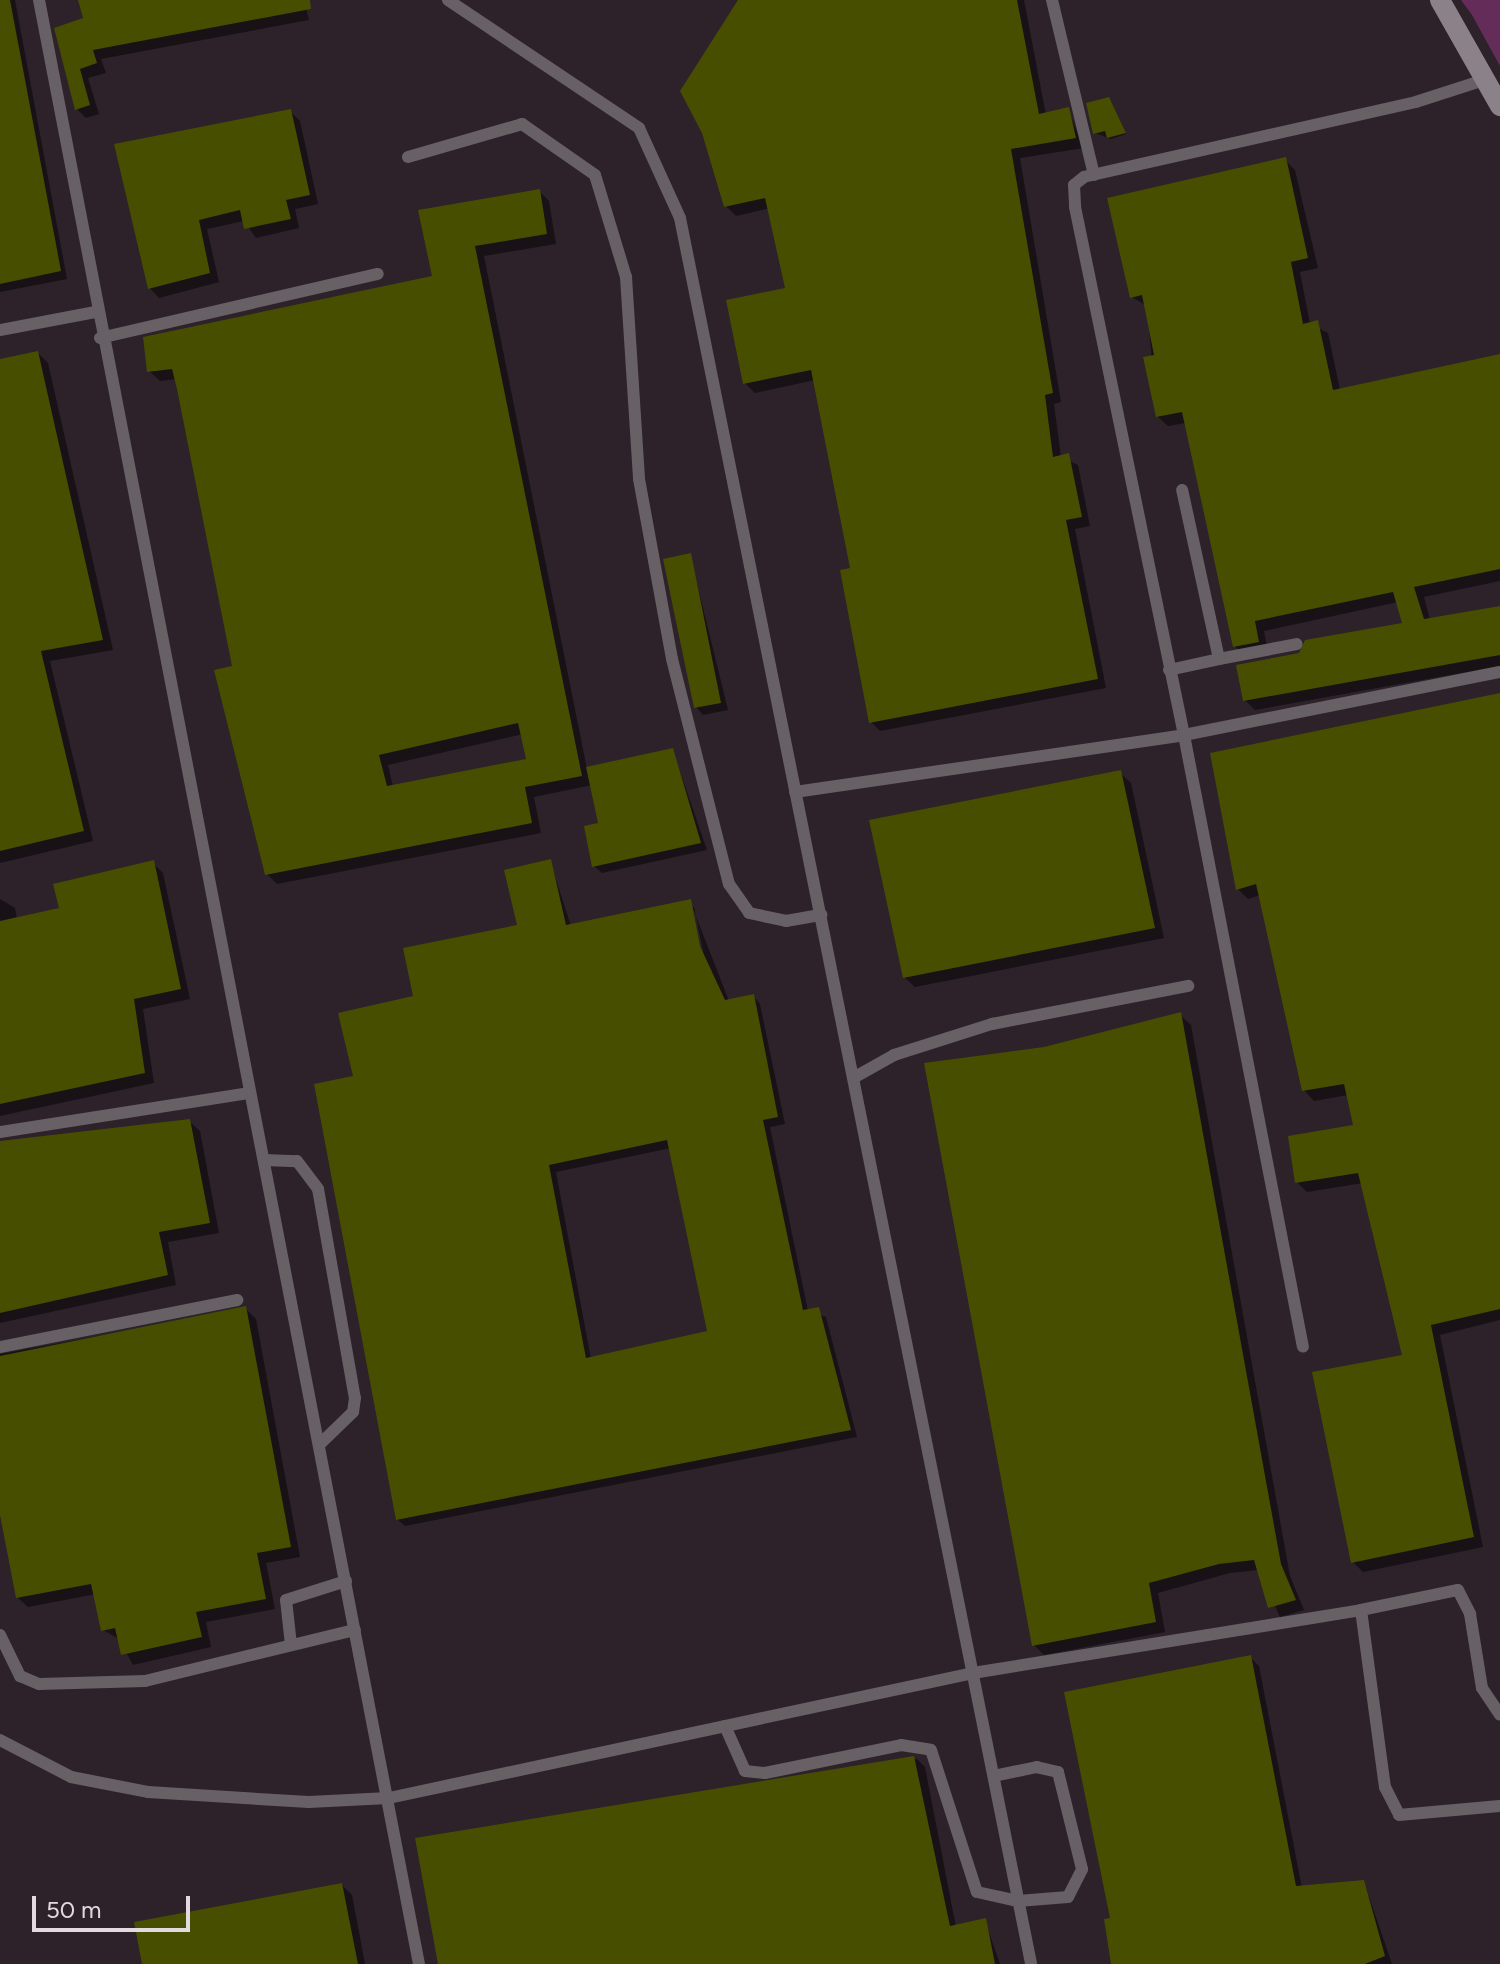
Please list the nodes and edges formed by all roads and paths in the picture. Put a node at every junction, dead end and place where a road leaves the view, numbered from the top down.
1 (39, 0) edge
2 (448, 0) edge
3 (1052, 0) edge
4 (1440, 0) edge
5 (1484, 80) junction
6 (1500, 106) edge
7 (408, 157) dead end
8 (1094, 175) junction
9 (378, 274) dead end
10 (95, 312) junction
11 (0, 330) edge
12 (100, 338) junction
13 (1182, 490) dead end
14 (1297, 644) dead end
15 (1219, 659) junction
16 (1169, 670) junction
17 (1500, 672) edge
18 (1184, 735) junction
19 (795, 792) junction
20 (821, 915) junction
21 (1188, 986) dead end
22 (855, 1077) junction
23 (250, 1093) junction
24 (0, 1132) edge
25 (264, 1160) junction
26 (237, 1300) dead end
27 (0, 1347) edge
28 (1303, 1347) dead end
29 (320, 1444) junction
30 (346, 1581) junction
31 (1361, 1610) junction
32 (355, 1630) junction
33 (0, 1635) edge
34 (291, 1645) junction
35 (973, 1673) junction
36 (1500, 1715) edge
37 (725, 1726) junction
38 (0, 1740) edge
39 (994, 1776) junction
40 (389, 1798) junction
41 (1500, 1806) edge
42 (1018, 1901) junction
43 (419, 1964) edge
44 (1031, 1964) edge

1 - 10 lane
2 - 19 lane
3 - 8 lane
4 - 5 main road
5 - 6 main road
5 - 8 lane
7 - 20 lane
8 - 16 lane
9 - 12 lane
10 - 11 lane
10 - 12 lane
12 - 23 lane
13 - 15 lane
14 - 15 lane
15 - 16 lane
16 - 18 lane
17 - 18 lane
18 - 19 lane
18 - 28 lane
19 - 20 lane
20 - 22 lane
21 - 22 lane
22 - 35 lane
23 - 24 lane
23 - 25 lane
25 - 29 lane
25 - 29 lane
26 - 27 lane
29 - 30 lane
30 - 32 lane
30 - 34 lane
31 - 35 lane
31 - 36 lane
31 - 41 lane
32 - 34 lane
32 - 40 lane
33 - 34 lane
35 - 37 lane
35 - 39 lane
37 - 40 lane
37 - 42 lane
38 - 40 lane
39 - 42 lane
39 - 42 lane
40 - 43 lane
42 - 44 lane

